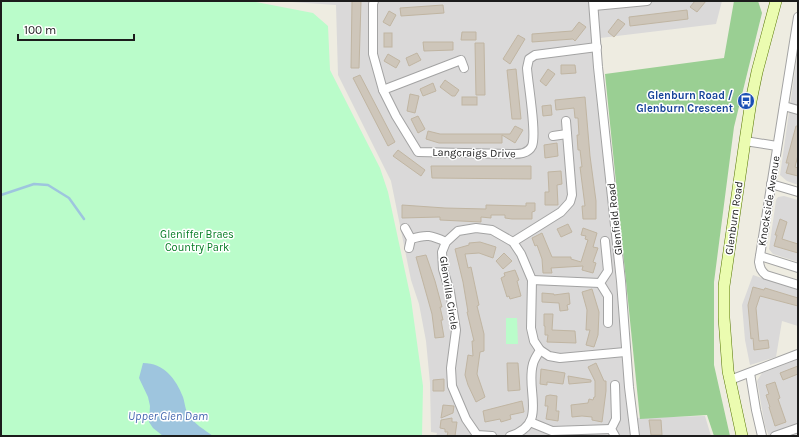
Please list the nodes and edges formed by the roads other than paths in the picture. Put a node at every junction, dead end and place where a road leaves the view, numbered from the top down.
1 (374, 1) edge
2 (647, 1) edge
3 (776, 1) edge
4 (594, 4) edge
5 (798, 17) edge
6 (597, 47) junction
7 (795, 56) edge
8 (464, 68) dead end
9 (384, 90) junction
10 (784, 106) junction
11 (798, 110) edge
12 (566, 121) dead end
13 (567, 134) junction
14 (553, 136) dead end
15 (744, 141) junction
16 (777, 146) junction
17 (772, 184) junction
18 (798, 192) edge
19 (406, 228) dead end
20 (411, 239) junction
21 (605, 241) dead end
22 (446, 242) junction
23 (513, 242) junction
24 (409, 248) dead end
25 (760, 256) junction
26 (798, 268) edge
27 (532, 280) junction
28 (600, 283) junction
29 (798, 285) edge
30 (608, 322) dead end
31 (540, 350) junction
32 (625, 352) junction
33 (798, 354) edge
34 (750, 373) junction
35 (730, 380) junction
36 (614, 385) dead end
37 (530, 422) junction
38 (798, 428) edge
39 (613, 433) edge
40 (476, 435) edge
41 (492, 436) edge
42 (510, 436) edge
43 (635, 436) edge
44 (742, 436) edge
45 (762, 436) edge
46 (775, 436) edge

1 - 9 street, Langcraigs Drive
2 - 4 street
3 - 15 street, Glenburn Road
4 - 6 street, Glenfield Road
5 - 7 street, Knockside Avenue
6 - 9 street, Langcraigs Drive
6 - 32 street, Glenfield Road
7 - 10 street, Knockside Avenue
8 - 9 street
10 - 11 street
10 - 16 street, Knockside Avenue
12 - 13 street
13 - 14 street
13 - 23 street
15 - 16 street, Knockside Avenue
15 - 35 street, Glenburn Road
16 - 17 street, Knockside Avenue
17 - 18 street
17 - 25 street, Knockside Avenue
19 - 20 street
20 - 22 street, Glenvilla Circle
20 - 24 street
21 - 28 street
22 - 23 street, Glenvilla Circle
22 - 40 street, Glenvilla Circle
23 - 27 street, Glenvilla Circle
25 - 26 street, Knockside Avenue
25 - 29 street, Knockside Avenue
27 - 28 street
27 - 31 street, Glenvilla Circle
28 - 30 street
31 - 32 street
31 - 37 street
32 - 43 street, Glenfield Road
33 - 34 street
34 - 35 street
34 - 45 street
35 - 44 street, Glenburn Road
36 - 39 street
37 - 39 street
37 - 42 street
38 - 46 street
40 - 41 street, Glenvilla Circle

